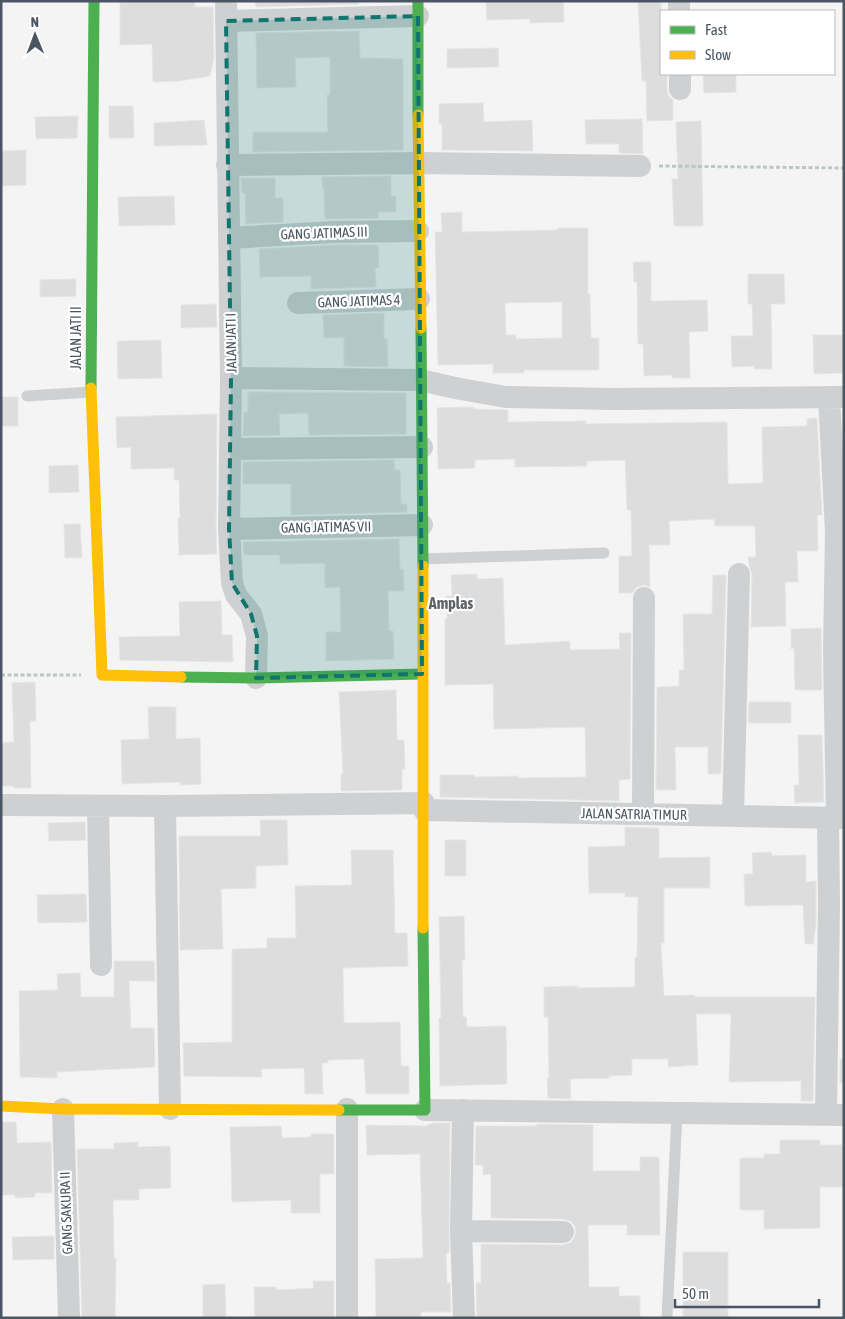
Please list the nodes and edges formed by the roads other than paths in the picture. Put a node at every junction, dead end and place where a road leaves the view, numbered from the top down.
1 (94, 1) edge
2 (418, 9) edge
3 (226, 11) edge
4 (420, 163) junction
5 (228, 165) junction
6 (640, 166) road end
7 (418, 231) junction
8 (229, 238) junction
9 (419, 299) junction
10 (298, 303) dead end
11 (232, 378) junction
12 (420, 380) junction
13 (91, 392) junction
14 (27, 396) dead end
15 (837, 397) edge
16 (422, 447) junction
17 (230, 449) junction
18 (422, 525) junction
19 (229, 528) junction
20 (604, 553) dead end
21 (423, 559) junction
22 (739, 574) dead end
23 (644, 598) dead end
24 (422, 674) junction
25 (256, 678) junction
26 (1, 805) edge
27 (98, 806) junction
28 (165, 806) junction
29 (424, 806) junction
30 (643, 814) junction
31 (733, 816) junction
32 (836, 818) edge
33 (101, 965) dead end
34 (1, 1106) edge
35 (63, 1109) junction
36 (170, 1109) junction
37 (347, 1109) junction
38 (425, 1110) junction
39 (463, 1110) junction
40 (677, 1114) junction
41 (835, 1115) edge
42 (461, 1231) junction
43 (563, 1232) dead end
44 (69, 1318) edge
45 (347, 1318) edge
46 (464, 1318) edge
47 (667, 1318) edge

1 - 13 street, JALAN JATI II
2 - 3 street
2 - 4 street
3 - 5 street, JALAN JATI I
4 - 5 street
4 - 6 street
4 - 7 street
5 - 8 street, JALAN JATI I
7 - 8 street, GANG JATIMAS III
7 - 9 street
8 - 11 street, JALAN JATI I
9 - 10 street, GANG JATIMAS 4
9 - 12 street
11 - 12 street
11 - 17 street, JALAN JATI I
12 - 15 street
12 - 16 street
13 - 14 lane
13 - 25 street, JALAN JATI II
15 - 32 street
16 - 17 street
16 - 18 street
17 - 19 street, JALAN JATI I
18 - 19 street, GANG JATIMAS VII
18 - 21 street
19 - 25 street, JALAN JATI I
20 - 21 lane
21 - 24 street
22 - 31 street
23 - 30 street
24 - 25 street
24 - 29 street
26 - 27 street, JALAN SATRIA TIMUR
27 - 28 street, JALAN SATRIA TIMUR
27 - 33 street
28 - 29 street, JALAN SATRIA TIMUR
28 - 36 street
29 - 30 street, JALAN SATRIA TIMUR
29 - 38 street
30 - 31 street, JALAN SATRIA TIMUR
31 - 32 street, JALAN SATRIA TIMUR
32 - 41 street
34 - 35 street
35 - 36 street
35 - 44 street, GANG SAKURA II
36 - 37 street
37 - 38 street
37 - 45 street
38 - 39 street
39 - 40 street
39 - 42 street
40 - 41 street
40 - 47 lane
42 - 43 street
42 - 46 street

